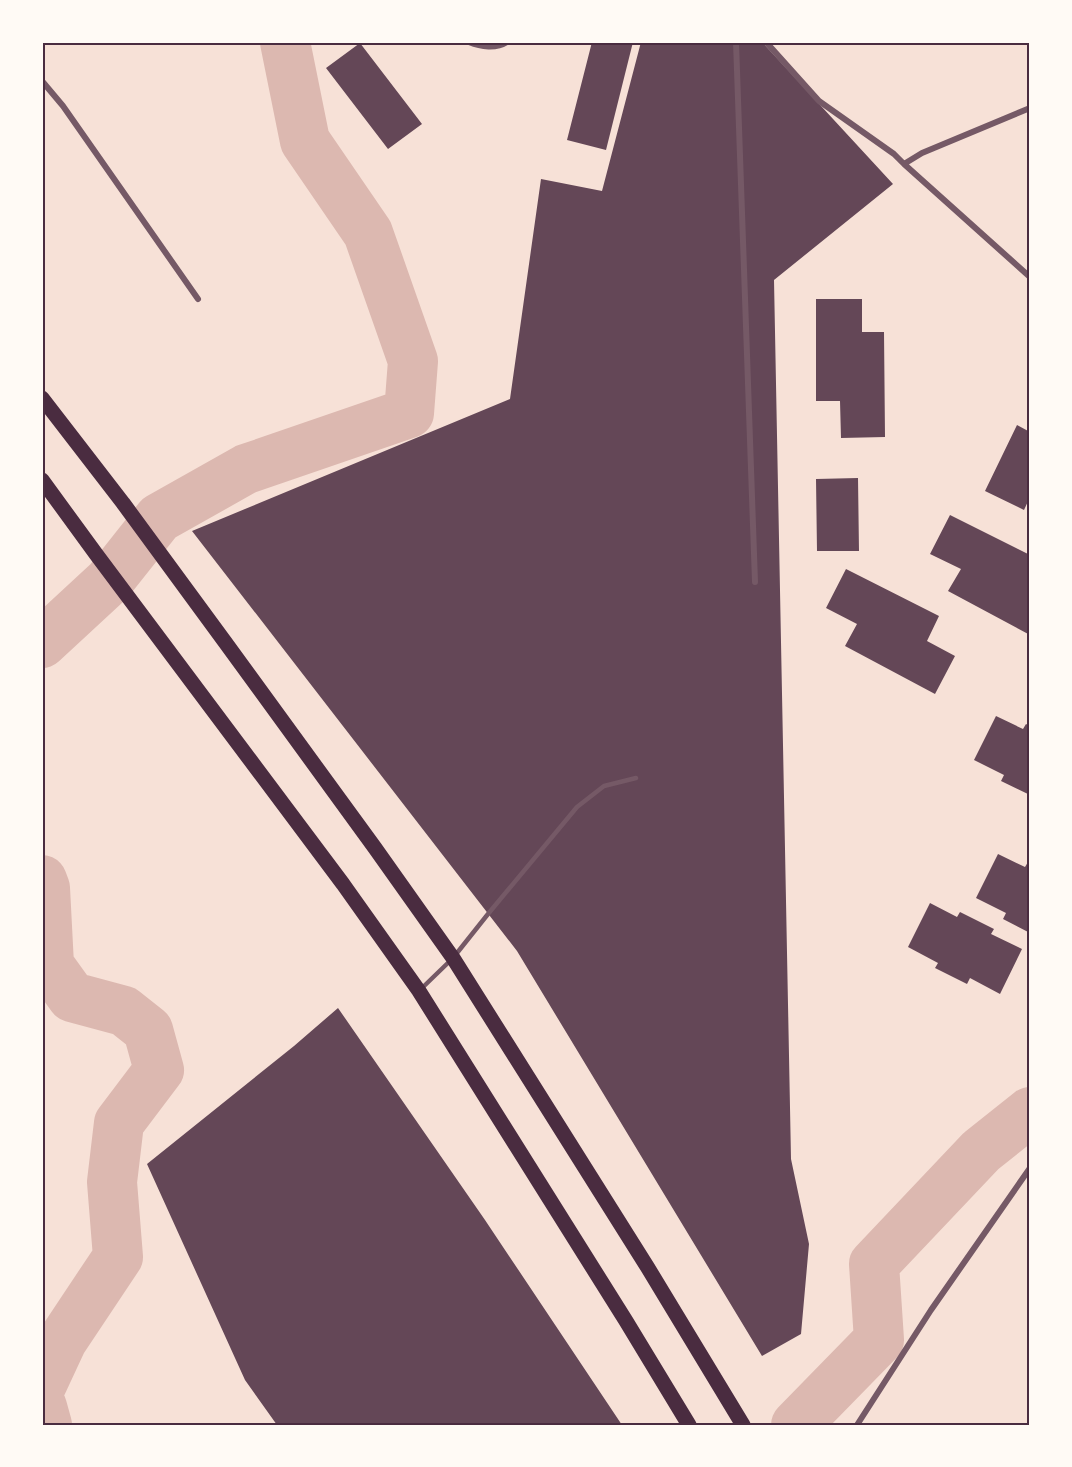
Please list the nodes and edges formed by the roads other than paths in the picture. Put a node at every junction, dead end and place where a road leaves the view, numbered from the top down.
1 (469, 42) edge
2 (507, 42) edge
3 (735, 42) edge
4 (766, 42) edge
5 (42, 81) edge
6 (1030, 108) edge
7 (904, 164) junction
8 (1030, 277) edge
9 (198, 299) dead end
10 (42, 398) edge
11 (42, 480) edge
12 (755, 582) dead end
13 (636, 778) dead end
14 (453, 958) junction
15 (419, 991) junction
16 (1030, 1168) edge
17 (689, 1425) edge
18 (743, 1425) edge
19 (857, 1425) edge

1 - 2 street
3 - 12 street
4 - 7 street
5 - 9 street
6 - 7 street
7 - 8 street
10 - 14 main road
11 - 15 main road
13 - 14 lane
14 - 15 lane
14 - 18 main road
15 - 17 main road
16 - 19 street

